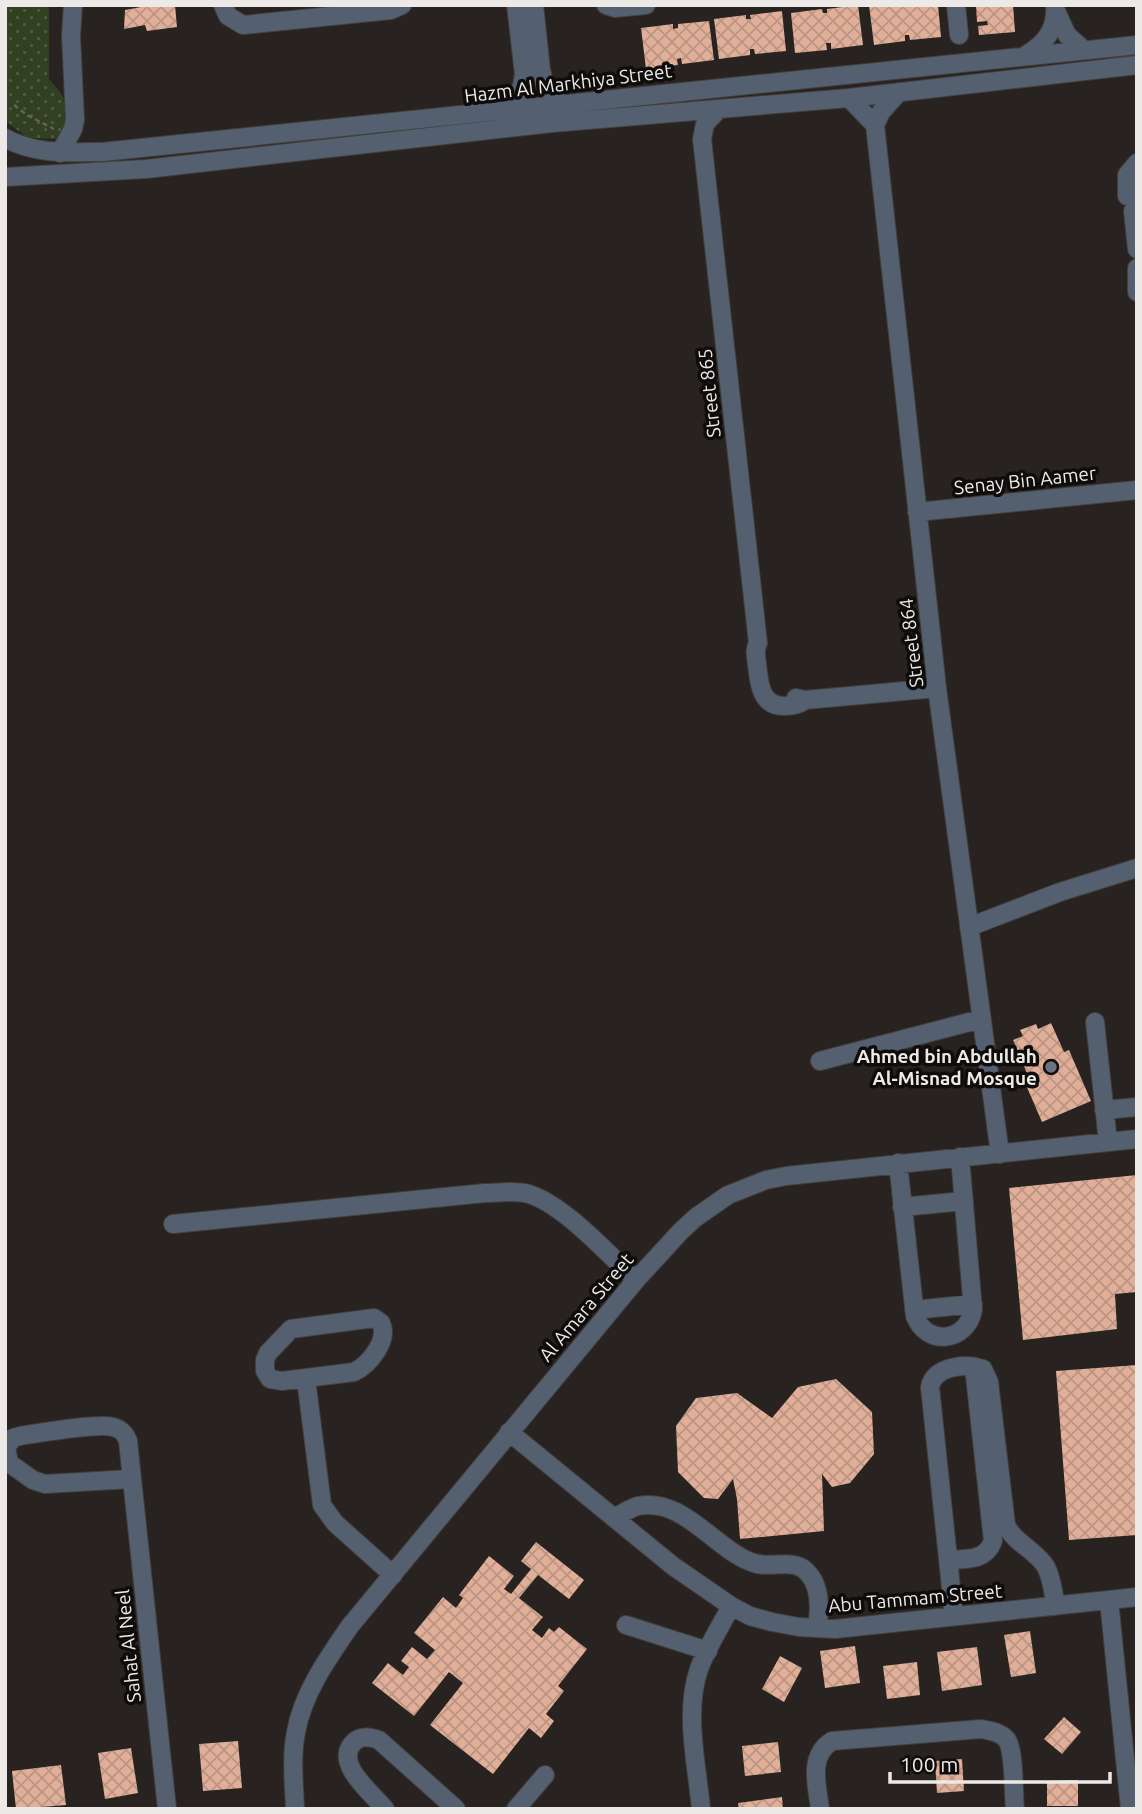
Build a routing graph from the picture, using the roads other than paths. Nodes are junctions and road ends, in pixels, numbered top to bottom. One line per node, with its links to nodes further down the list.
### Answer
1 (72, 5): 24 (street)
2 (402, 5): 8 (street)
3 (516, 5): 19 (street)
4 (534, 5): 17 (street)
5 (606, 5): 6 (street)
6 (646, 5)
7 (956, 5): 10 (street)
8 (224, 6)
9 (1056, 8): 12 (street); 13 (street)
10 (959, 35)
11 (1137, 45): 12 (street, Hazm Al Markhiya Street)
12 (1084, 50): 13 (street, Hazm Al Markhiya Street)
13 (1026, 55): 17 (street, Hazm Al Markhiya Street)
14 (1137, 65): 15 (street, Hazm Al Markhiya Street)
15 (899, 92): 16 (street, Hazm Al Markhiya Street); 21 (street)
16 (849, 98): 18 (street, Hazm Al Markhiya Street); 21 (street)
17 (561, 105): 19 (street, Hazm Al Markhiya Street)
18 (718, 110): 20 (street, Hazm Al Markhiya Street); 23 (street)
19 (510, 111): 24 (street, Hazm Al Markhiya Street)
20 (676, 113): 23 (street); 26 (street, Hazm Al Markhiya Street)
21 (874, 125): 33 (street, Street 864)
22 (5, 138): 24 (street, Hazm Al Markhiya Street)
23 (702, 139): 34 (street, Street 865)
24 (60, 153)
25 (1137, 163): 28 (street)
26 (5, 177)
27 (1137, 183): 28 (street)
28 (1133, 211): 29 (street)
29 (1137, 250)
30 (1137, 268): 31 (street)
31 (1137, 292)
32 (1137, 490): 33 (street, Senay Bin Aamer)
33 (917, 512): 34 (street, Street 864)
34 (937, 688): 36 (street, Street 864)
35 (1137, 867): 36 (street)
36 (969, 927): 37 (street, Street 864)
37 (981, 1019): 39 (street); 44 (street, Street 864)
38 (1095, 1022): 41 (street)
39 (820, 1061)
40 (1137, 1107): 41 (street)
41 (1104, 1110): 43 (street)
42 (1137, 1139): 43 (street, Al Amara Street)
43 (1108, 1142): 44 (street, Al Amara Street)
44 (1000, 1154): 45 (street, Al Amara Street)
45 (960, 1157): 46 (street, Al Amara Street); 47 (street)
46 (898, 1163): 48 (street); 50 (street, Al Amara Street)
47 (964, 1201): 48 (street); 51 (street)
48 (902, 1207): 52 (street)
49 (173, 1224): 50 (street)
50 (636, 1280): 54 (street, Al Amara Street)
51 (973, 1304): 52 (street); 52 (street)
52 (914, 1310)
53 (306, 1379): 53 (street); 59 (street)
54 (509, 1432): 56 (street, Abu Tammam Street); 59 (street, Al Amara Street)
55 (131, 1479): 55 (street, Sahat Al Neel); 70 (street, Sahat Al Neel)
56 (614, 1518): 62 (street, Abu Tammam Street); 66 (street)
57 (1001, 1534): 58 (street); 58 (street); 63 (street)
58 (948, 1560): 64 (street)
59 (393, 1574): 71 (street, Al Amara Street)
60 (1137, 1597): 61 (street, Abu Tammam Street)
61 (1109, 1600): 63 (street, Abu Tammam Street); 68 (street)
62 (731, 1606): 66 (street, Abu Tammam Street); 67 (street)
63 (1056, 1606): 64 (street, Abu Tammam Street)
64 (954, 1616): 66 (street, Abu Tammam Street)
65 (626, 1625): 67 (street)
66 (817, 1628)
67 (708, 1651): 75 (street)
68 (1128, 1707): 78 (street)
69 (545, 1775): 74 (street)
70 (167, 1809)
71 (295, 1809)
72 (385, 1809): 73 (street)
73 (456, 1809)
74 (516, 1809)
75 (701, 1809)
76 (820, 1809): 77 (street)
77 (1015, 1809)
78 (1130, 1809)

